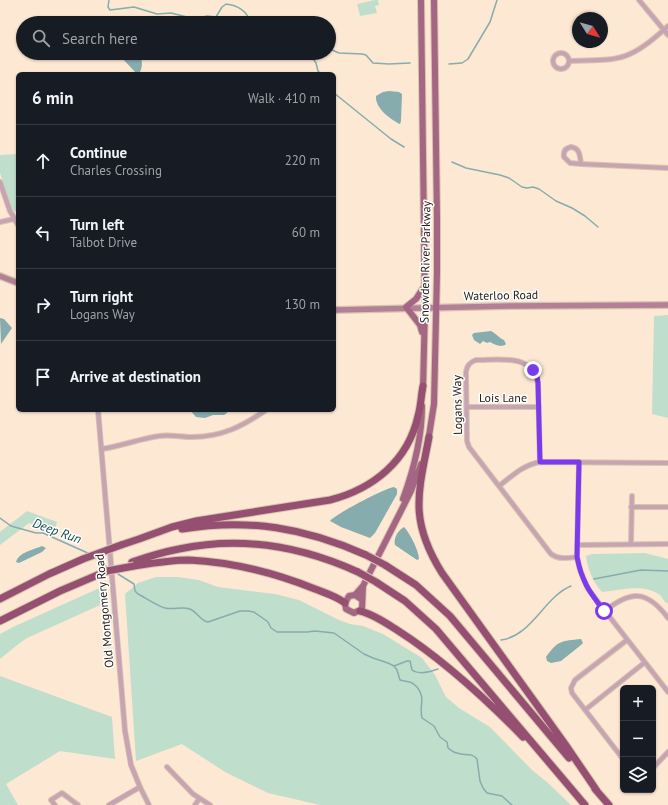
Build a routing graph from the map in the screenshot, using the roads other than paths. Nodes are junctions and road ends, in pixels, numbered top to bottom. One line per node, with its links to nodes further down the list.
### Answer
1 (421, 0): 16 (main road, Snowden River Parkway)
2 (434, 0): 20 (main road, Snowden River Parkway)
3 (639, 0): 5 (street)
4 (668, 26): 5 (street)
5 (664, 30): 6 (street); 7 (street)
6 (668, 35)
7 (569, 61): 7 (street)
8 (581, 164): 8 (street); 9 (street)
9 (668, 168)
10 (0, 182): 11 (street)
11 (14, 219): 12 (street); 13 (street)
12 (0, 222)
13 (16, 222)
14 (0, 276): 15 (main road)
15 (16, 282)
16 (425, 286): 18 (main road); 19 (main road, Snowden River Parkway)
17 (668, 305): 20 (main road, Waterloo Road)
18 (406, 307): 19 (main road, Waterloo Road); 21 (main road, Waterloo Road); 22 (main road)
19 (425, 308): 20 (main road, Waterloo Road); 22 (main road, Snowden River Parkway)
20 (436, 308): 28 (main road, Snowden River Parkway)
21 (336, 310)
22 (424, 338): 23 (main road, Snowden River Parkway)
23 (423, 386): 37 (main road, Snowden River Parkway); 38 (highway)
24 (467, 407): 25 (street, Lois Lane); 25 (street, Logans Way); 33 (street, Logans Way)
25 (539, 407): 30 (street, Logans Way)
26 (98, 412): 29 (street, Old Montgomery Road)
27 (263, 412): 29 (street)
28 (430, 437): 37 (main road, Snowden River Parkway); 63 (highway)
29 (102, 449): 62 (street, Old Montgomery Road)
30 (540, 462): 31 (street); 33 (street)
31 (579, 462): 32 (street); 41 (street)
32 (668, 463)
33 (499, 486): 42 (street, Logans Way)
34 (632, 496): 36 (street)
35 (668, 507): 36 (street)
36 (631, 508): 39 (street)
37 (397, 517): 44 (main road, Snowden River Parkway)
38 (139, 539): 46 (highway, bridge); 63 (highway, bridge)
39 (631, 544): 40 (street); 41 (street)
40 (668, 544)
41 (577, 545): 42 (street)
42 (577, 557): 50 (street)
43 (133, 564): 48 (highway); 52 (highway, bridge); 61 (highway, bridge)
44 (363, 586): 45 (main road, Snowden River Parkway); 47 (main road, Snowden River Parkway)
45 (355, 595): 47 (main road); 48 (main road, Snowden River Parkway)
46 (0, 599)
47 (361, 599): 49 (main road, Snowden River Parkway)
48 (345, 603): 49 (main road)
49 (360, 611): 61 (highway)
50 (604, 611): 51 (street); 53 (street)
51 (668, 618)
52 (0, 621)
53 (627, 640): 54 (street); 56 (street)
54 (644, 663): 55 (street); 56 (street)
55 (668, 690)
56 (585, 710): 58 (street)
57 (668, 752): 59 (street)
58 (621, 757)
59 (656, 765)
60 (167, 766): 64 (street)
61 (565, 782): 71 (highway)
62 (140, 787): 67 (street); 68 (street, Old Montgomery Road)
63 (597, 791): 72 (highway)
64 (199, 799): 69 (street); 70 (street)
65 (55, 805): 66 (street)
66 (78, 805)
67 (109, 805)
68 (149, 805)
69 (195, 805)
70 (210, 805)
71 (585, 805)
72 (609, 805)

